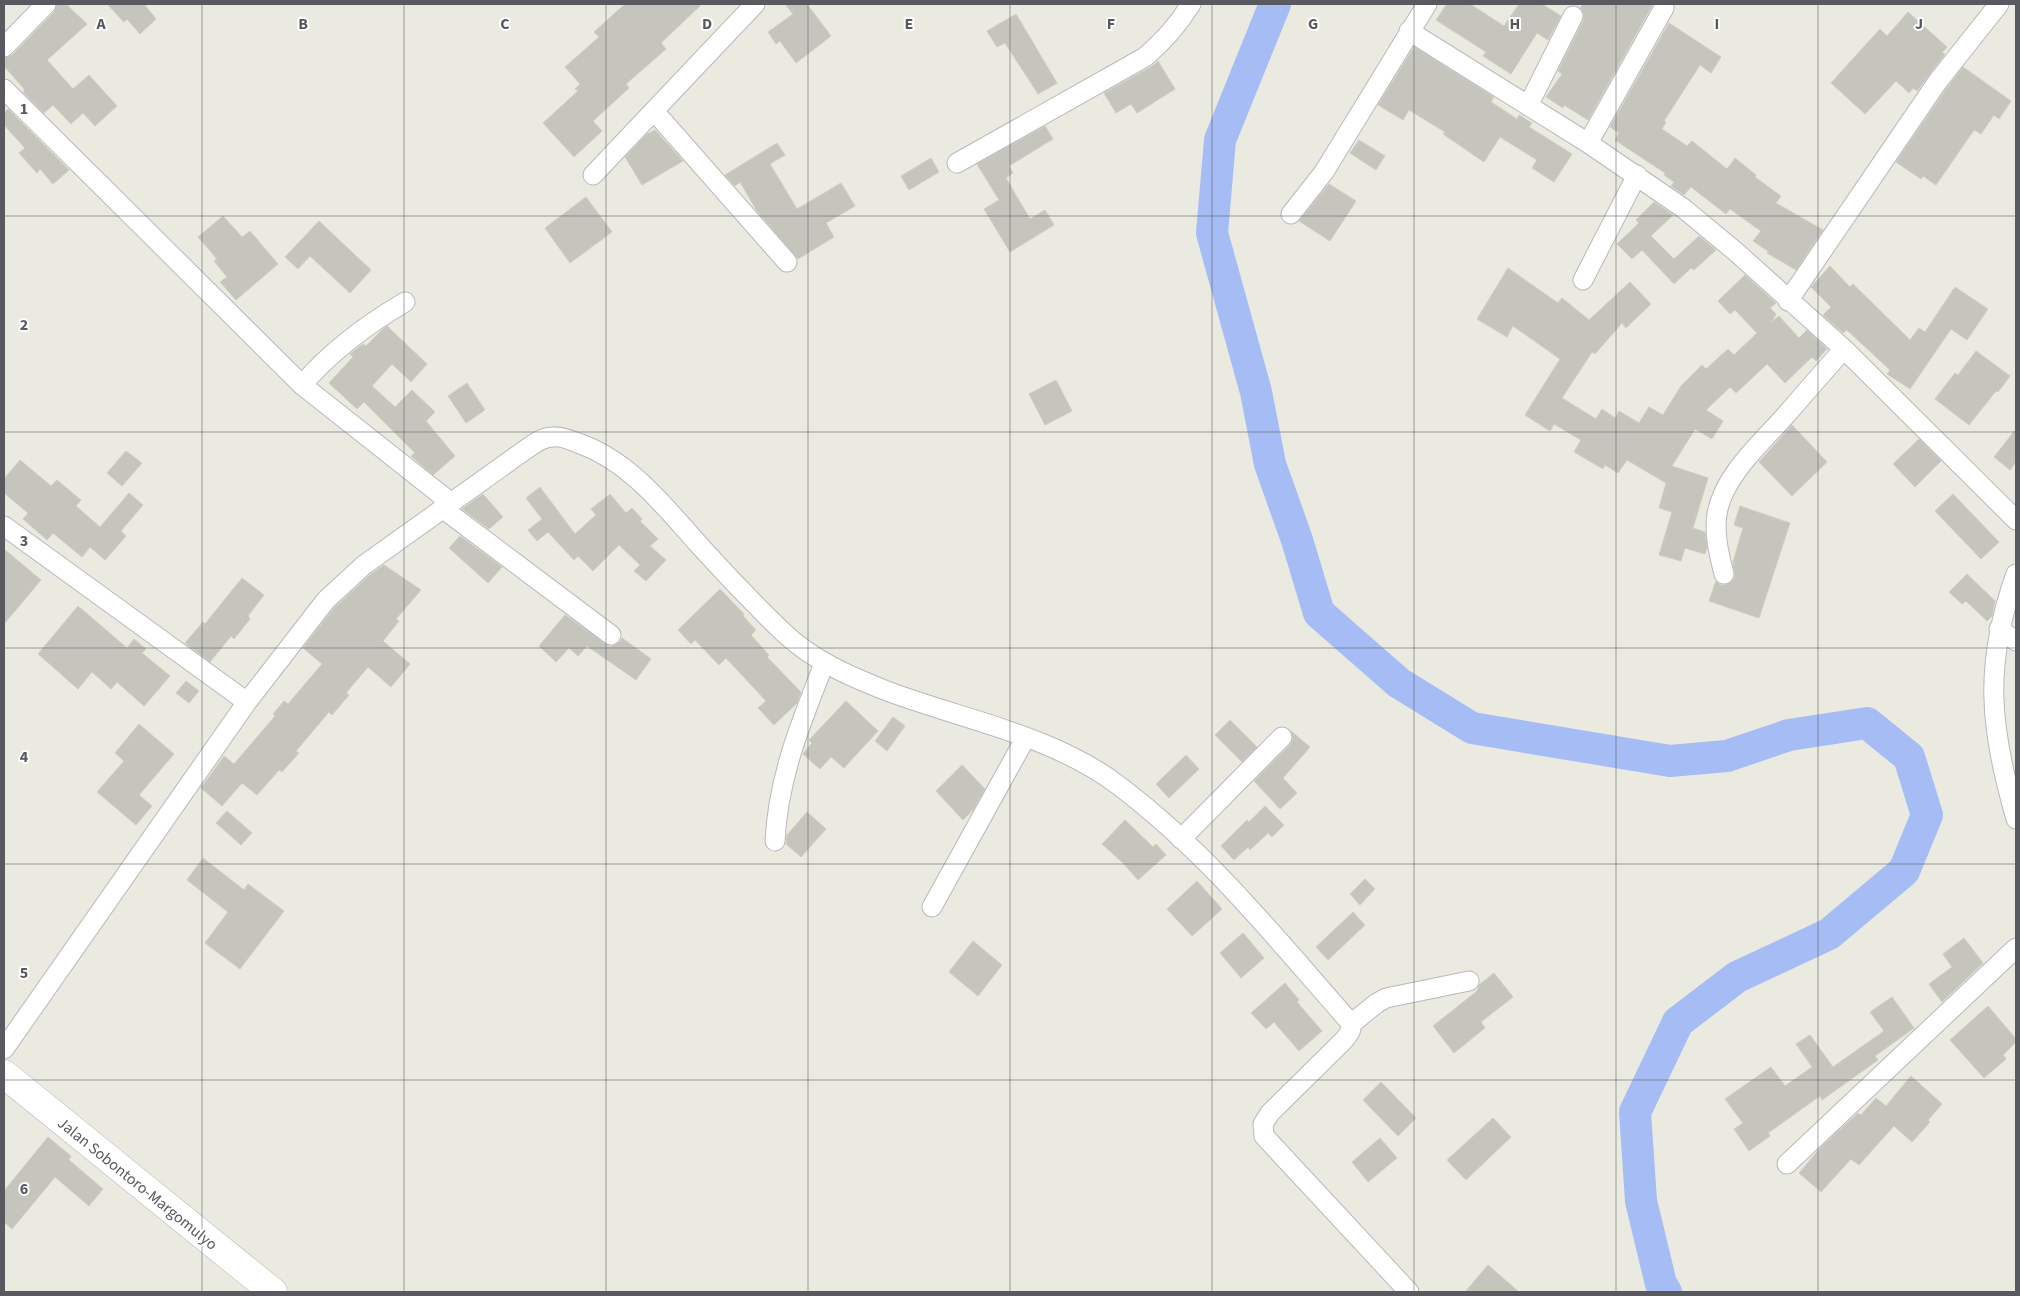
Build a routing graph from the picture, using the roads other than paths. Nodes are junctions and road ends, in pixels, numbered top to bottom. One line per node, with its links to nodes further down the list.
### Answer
1 (46, 4): 9 (street)
2 (756, 4): 12 (street)
3 (1191, 4): 14 (street)
4 (1427, 4): 8 (street)
5 (2000, 4): 20 (street)
6 (1664, 8): 13 (street)
7 (1573, 16): 11 (street)
8 (1409, 31): 11 (street); 17 (street)
9 (4, 47)
10 (4, 89): 23 (street)
11 (1528, 106): 13 (street)
12 (654, 111): 15 (street); 18 (street)
13 (1588, 143): 16 (street)
14 (958, 163)
15 (592, 174)
16 (1637, 175): 19 (street); 20 (street)
17 (1291, 214)
18 (787, 262)
19 (1583, 280)
20 (1788, 301): 22 (street)
21 (405, 302): 23 (street)
22 (1844, 349): 25 (street); 27 (street)
23 (302, 385): 24 (street)
24 (446, 505): 30 (street); 32 (street); 33 (street)
25 (2016, 520)
26 (4, 526): 33 (street)
27 (1724, 574)
28 (2016, 574): 29 (street)
29 (1999, 629): 31 (street); 36 (street)
30 (611, 635)
31 (2016, 641)
32 (824, 664): 34 (street); 38 (street)
33 (248, 702): 43 (street)
34 (1026, 737): 37 (street); 39 (street)
35 (1282, 737): 37 (street)
36 (2016, 819)
37 (1182, 838): 42 (street)
38 (775, 841)
39 (932, 907)
40 (2016, 948): 45 (street)
41 (1469, 981): 42 (street)
42 (1351, 1024): 47 (street)
43 (4, 1049)
44 (4, 1074): 46 (street, Jalan Sobontoro-Margomulyo)
45 (1787, 1164)
46 (273, 1292)
47 (1409, 1292)

